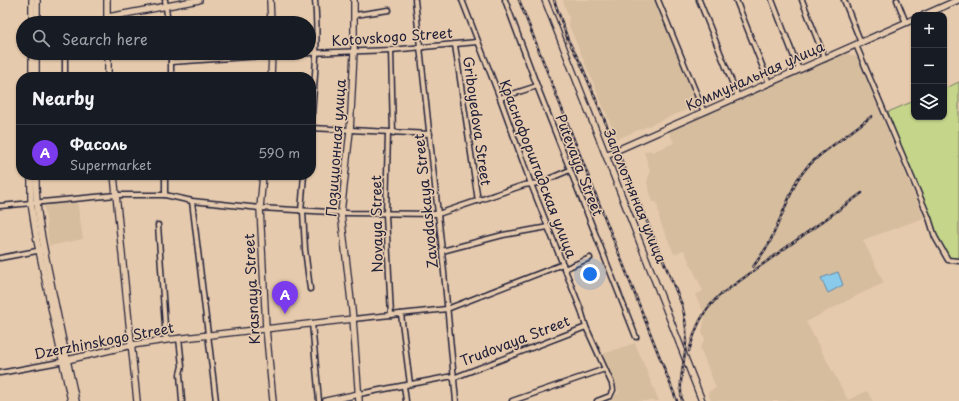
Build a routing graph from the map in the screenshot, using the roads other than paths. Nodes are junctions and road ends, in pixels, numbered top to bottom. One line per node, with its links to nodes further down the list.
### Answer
1 (32, 0): 24 (street)
2 (37, 0): 25 (street)
3 (107, 0): 26 (street)
4 (199, 0): 20 (street)
5 (270, 0): 29 (street)
6 (315, 0): 38 (street)
7 (354, 0): 23 (street, Позиционная улица)
8 (415, 0): 35 (street, Zavodaskaya Street)
9 (462, 0): 32 (street, Краснофорштадская улица)
10 (505, 0): 57 (street, Putevaya Street)
11 (545, 0): 65 (street, Заполотняная улица)
12 (658, 0): 60 (street)
13 (699, 0): 58 (street)
14 (736, 0): 56 (street)
15 (772, 0): 48 (street)
16 (802, 0): 39 (street)
17 (844, 0): 33 (street)
18 (897, 0): 31 (street)
19 (954, 1): 22 (street)
20 (166, 3): 27 (street); 28 (street)
21 (389, 10): 23 (street)
22 (930, 12)
23 (355, 15): 37 (street, Позиционная улица)
24 (32, 16)
25 (36, 16)
26 (108, 16)
27 (122, 16)
28 (167, 16)
29 (271, 16)
30 (911, 20): 31 (street, Коммунальная улица)
31 (906, 23): 33 (street, Коммунальная улица)
32 (477, 42): 34 (street, Kotovskogo Street); 59 (street, Краснофорштадская улица)
33 (858, 44): 39 (street, Коммунальная улица); 91 (street)
34 (456, 45): 35 (street, Kotovskogo Street); 77 (street, Griboyedova Street)
35 (420, 47): 36 (street, Kotovskogo Street); 64 (street, Zavodaskaya Street)
36 (391, 50): 37 (street, Kotovskogo Street); 63 (street, Novaya Street)
37 (354, 52): 38 (street, Kotovskogo Street); 62 (street, Позиционная улица)
38 (316, 53)
39 (825, 59): 48 (street, Коммунальная улица)
40 (32, 60): 49 (street)
41 (36, 60): 50 (street)
42 (65, 60): 51 (street)
43 (108, 60): 52 (street)
44 (196, 60): 47 (street, Kotovskogo Street)
45 (272, 60): 54 (street)
46 (316, 60): 55 (street)
47 (171, 62): 53 (street)
48 (799, 70): 56 (street, Коммунальная улица)
49 (32, 72)
50 (36, 72)
51 (65, 72)
52 (108, 72)
53 (171, 72)
54 (271, 72)
55 (315, 72)
56 (769, 83): 58 (street, Коммунальная улица)
57 (537, 86): 59 (street); 66 (street, Putevaya Street)
58 (738, 97): 60 (street, Коммунальная улица)
59 (500, 98): 73 (street, Краснофорштадская улица)
60 (704, 112): 65 (street, Коммунальная улица)
61 (316, 128): 62 (street)
62 (350, 131): 63 (street); 82 (street, Позиционная улица)
63 (391, 133): 64 (street); 84 (street, Novaya Street)
64 (430, 134): 83 (street, Zavodaskaya Street)
65 (606, 155): 126 (street, Заполотняная улица)
66 (570, 170): 73 (street); 102 (street, Putevaya Street)
67 (32, 180): 78 (street)
68 (36, 180): 78 (street)
69 (114, 180): 74 (street)
70 (165, 180): 75 (street)
71 (263, 180): 80 (street, Krasnaya Street)
72 (304, 180): 81 (street)
73 (531, 184): 77 (street); 86 (street, Краснофорштадская улица)
74 (116, 195): 75 (street); 78 (street); 105 (street)
75 (165, 195): 76 (street)
76 (192, 201): 80 (street); 101 (street)
77 (478, 201): 83 (street)
78 (34, 203): 79 (street); 87 (street)
79 (0, 206)
80 (260, 208): 81 (street); 100 (street, Krasnaya Street)
81 (302, 211): 82 (street); 93 (street)
82 (341, 213): 84 (street); 97 (street, Позиционная улица)
83 (438, 214): 84 (street); 88 (street, Zavodaskaya Street)
84 (386, 215): 96 (street, Novaya Street)
85 (158, 225): 104 (street)
86 (548, 227): 88 (street); 92 (street, Краснофорштадская улица)
87 (42, 250): 89 (street); 106 (street)
88 (442, 250): 94 (street, Zavodaskaya Street)
89 (0, 258)
90 (590, 258): 92 (street, Dzerzhinskogo Street)
91 (959, 261)
92 (564, 266): 94 (street, Dzerzhinskogo Street); 99 (street, Краснофорштадская улица)
93 (310, 289)
94 (448, 309): 95 (street, Dzerzhinskogo Street); 109 (street, Zavodaskaya Street)
95 (401, 314): 96 (street, Dzerzhinskogo Street); 110 (street)
96 (390, 315): 97 (street, Dzerzhinskogo Street)
97 (353, 319): 98 (street, Dzerzhinskogo Street); 112 (street, Позиционная улица)
98 (312, 323): 100 (street, Dzerzhinskogo Street); 119 (street)
99 (586, 327): 107 (street, Краснофорштадская улица); 109 (street, Trudovaya Street)
100 (266, 328): 101 (street, Dzerzhinskogo Street); 118 (street, Krasnaya Street)
101 (208, 336): 103 (street, Dzerzhinskogo Street); 117 (street)
102 (636, 337)
103 (179, 338): 104 (street, Dzerzhinskogo Street); 116 (street)
104 (166, 340): 105 (street, Dzerzhinskogo Street)
105 (132, 345): 106 (street, Dzerzhinskogo Street); 115 (street)
106 (64, 361): 108 (street, Dzerzhinskogo Street); 113 (street); 114 (street)
107 (605, 369): 124 (street); 125 (street, Краснофорштадская улица)
108 (0, 373)
109 (453, 377): 110 (street, Trudovaya Street); 123 (street, Zavodaskaya Street)
110 (410, 384): 111 (street, Trudovaya Street)
111 (404, 386): 112 (street, Trudovaya Street); 122 (street)
112 (359, 394): 120 (street, Trudovaya Street); 121 (street, Позиционная улица)
113 (71, 401)
114 (76, 401)
115 (137, 401)
116 (182, 401)
117 (216, 401)
118 (273, 401)
119 (319, 401)
120 (326, 401)
121 (359, 401)
122 (406, 401)
123 (456, 401)
124 (512, 401)
125 (597, 401)
126 (702, 401)

